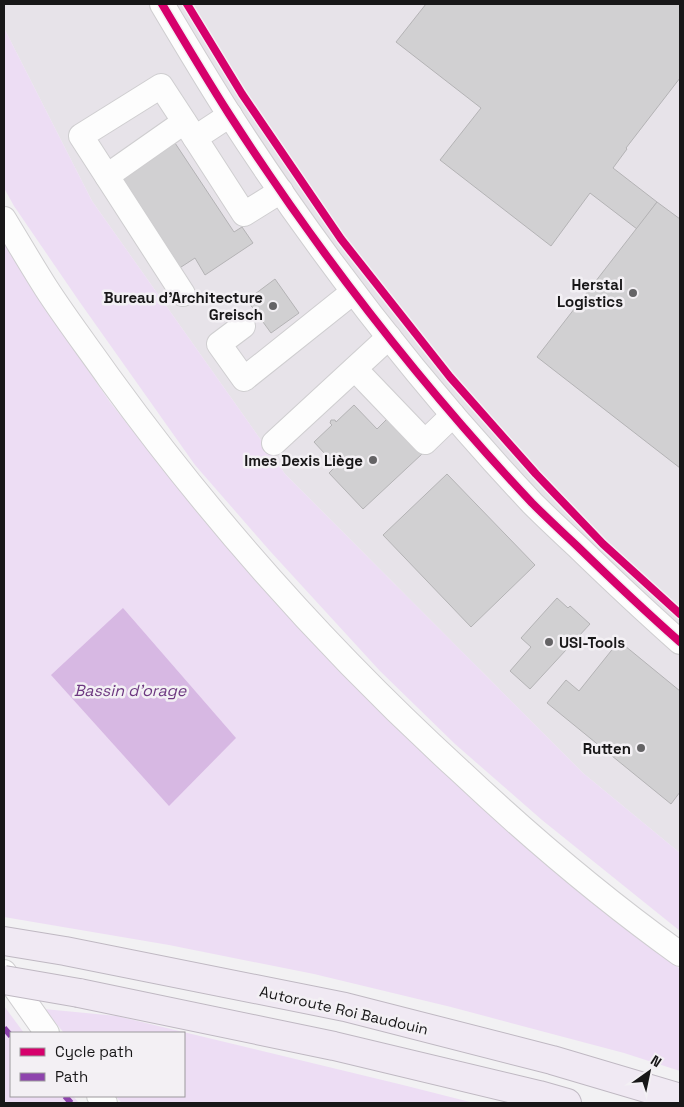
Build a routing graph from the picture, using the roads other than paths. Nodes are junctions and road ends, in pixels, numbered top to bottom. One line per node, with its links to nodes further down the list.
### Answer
1 (162, 4): 2 (street)
2 (230, 115): 3 (street); 5 (street)
3 (190, 130): 4 (street); 4 (street); 5 (street)
4 (107, 176): 8 (street)
5 (280, 191): 7 (street)
6 (4, 219): 16 (street)
7 (354, 292): 9 (street); 10 (street)
8 (183, 294)
9 (243, 326)
10 (389, 338): 11 (street); 12 (street)
11 (355, 369): 12 (street); 13 (street)
12 (453, 415): 14 (street)
13 (274, 443)
14 (680, 642)
15 (4, 941): 20 (highway, Autoroute Roi Baudouin)
16 (680, 954)
17 (4, 972): 19 (street)
18 (4, 980): 21 (highway, bridge)
19 (46, 1032)
20 (680, 1098)
21 (567, 1103)

